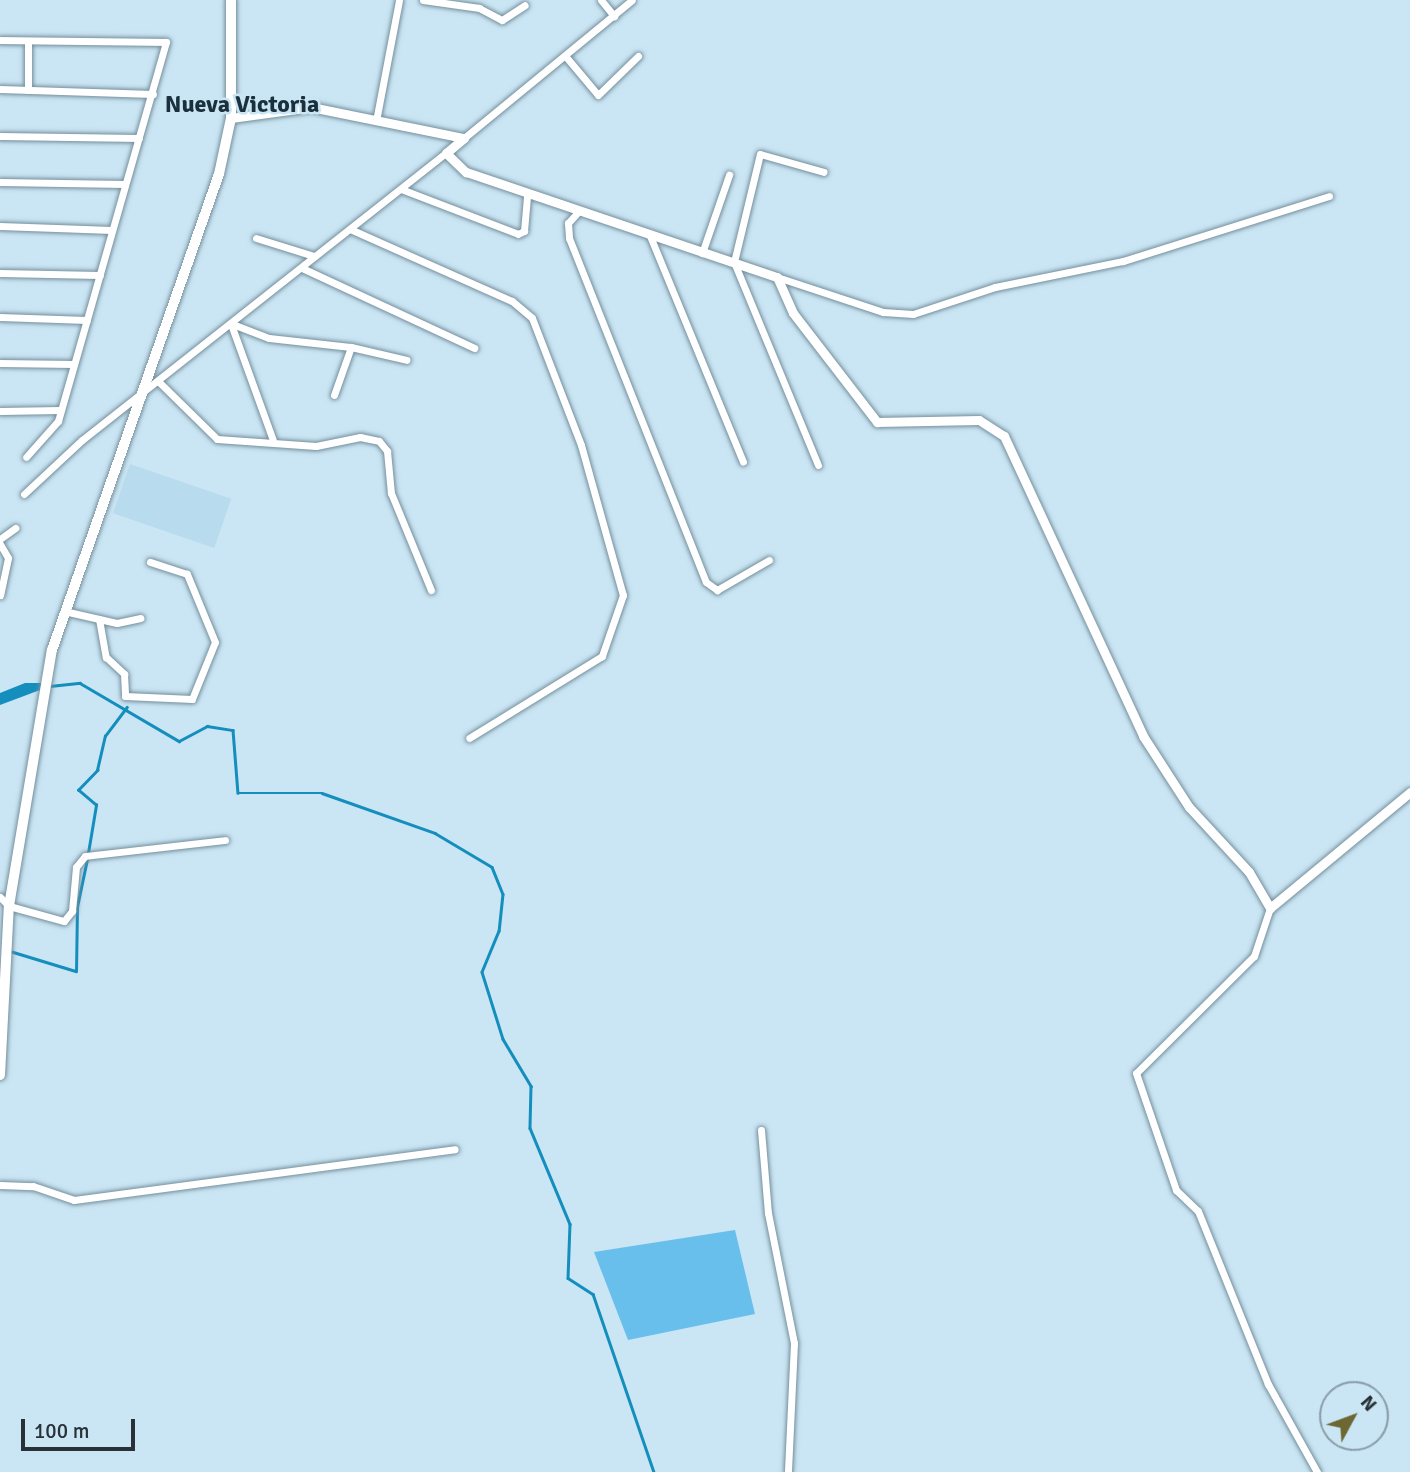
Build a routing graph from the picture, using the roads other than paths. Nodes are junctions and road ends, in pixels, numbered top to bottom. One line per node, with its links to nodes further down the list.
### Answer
1 (231, 0): 15 (main road)
2 (399, 0): 16 (street)
3 (423, 0): 6 (street)
4 (601, 0): 7 (street)
5 (632, 0): 7 (street)
6 (525, 5)
7 (614, 16): 11 (street)
8 (0, 40): 9 (street)
9 (28, 41): 13 (street); 14 (street)
10 (638, 56): 11 (street)
11 (567, 58): 19 (street)
12 (0, 89): 13 (street)
13 (28, 90): 14 (street)
14 (153, 93): 18 (street)
15 (232, 118): 16 (street); 50 (main road)
16 (376, 121): 19 (street)
17 (0, 136): 18 (street)
18 (139, 138): 24 (street)
19 (464, 138): 20 (street)
20 (446, 153): 25 (street); 26 (street)
21 (824, 172): 36 (street)
22 (729, 175): 34 (street)
23 (0, 182): 24 (street)
24 (125, 184): 31 (street)
25 (401, 189): 26 (street); 30 (street)
26 (527, 193): 28 (street)
27 (1329, 197): 40 (street)
28 (578, 212): 32 (street); 61 (street)
29 (0, 226): 31 (street)
30 (350, 229): 35 (street); 68 (street)
31 (112, 230): 39 (street)
32 (650, 236): 34 (street); 56 (street)
33 (256, 239): 35 (street)
34 (702, 253): 36 (street)
35 (314, 256): 37 (street)
36 (734, 262): 40 (street); 57 (street)
37 (302, 268): 43 (street); 45 (street)
38 (0, 273): 39 (street)
39 (100, 275): 42 (street)
40 (777, 277): 73 (street)
41 (0, 317): 42 (street)
42 (87, 320): 48 (street)
43 (233, 326): 44 (street); 49 (street); 54 (street)
44 (351, 347): 46 (street); 51 (street)
45 (474, 348)
46 (407, 360)
47 (0, 363): 48 (street)
48 (74, 364): 52 (street)
49 (159, 382): 50 (street); 54 (street)
50 (142, 395): 58 (street); 65 (main road)
51 (334, 395)
52 (60, 410): 53 (street); 55 (street)
53 (0, 411)
54 (273, 440): 63 (street)
55 (26, 457)
56 (743, 462)
57 (818, 465)
58 (24, 494)
59 (15, 528): 60 (street)
60 (0, 542): 64 (street)
61 (769, 560)
62 (149, 562): 67 (street)
63 (431, 590)
64 (0, 595)
65 (64, 611): 67 (street); 72 (main road)
66 (140, 618): 67 (street)
67 (99, 619)
68 (469, 738)
69 (1410, 793): 73 (street)
70 (225, 840): 72 (street)
71 (0, 897): 72 (street)
72 (9, 906): 74 (main road)
73 (1269, 908): 79 (street)
74 (0, 1075)
75 (761, 1130): 78 (street)
76 (455, 1149): 77 (street)
77 (0, 1185)
78 (788, 1472)
79 (1317, 1472)

